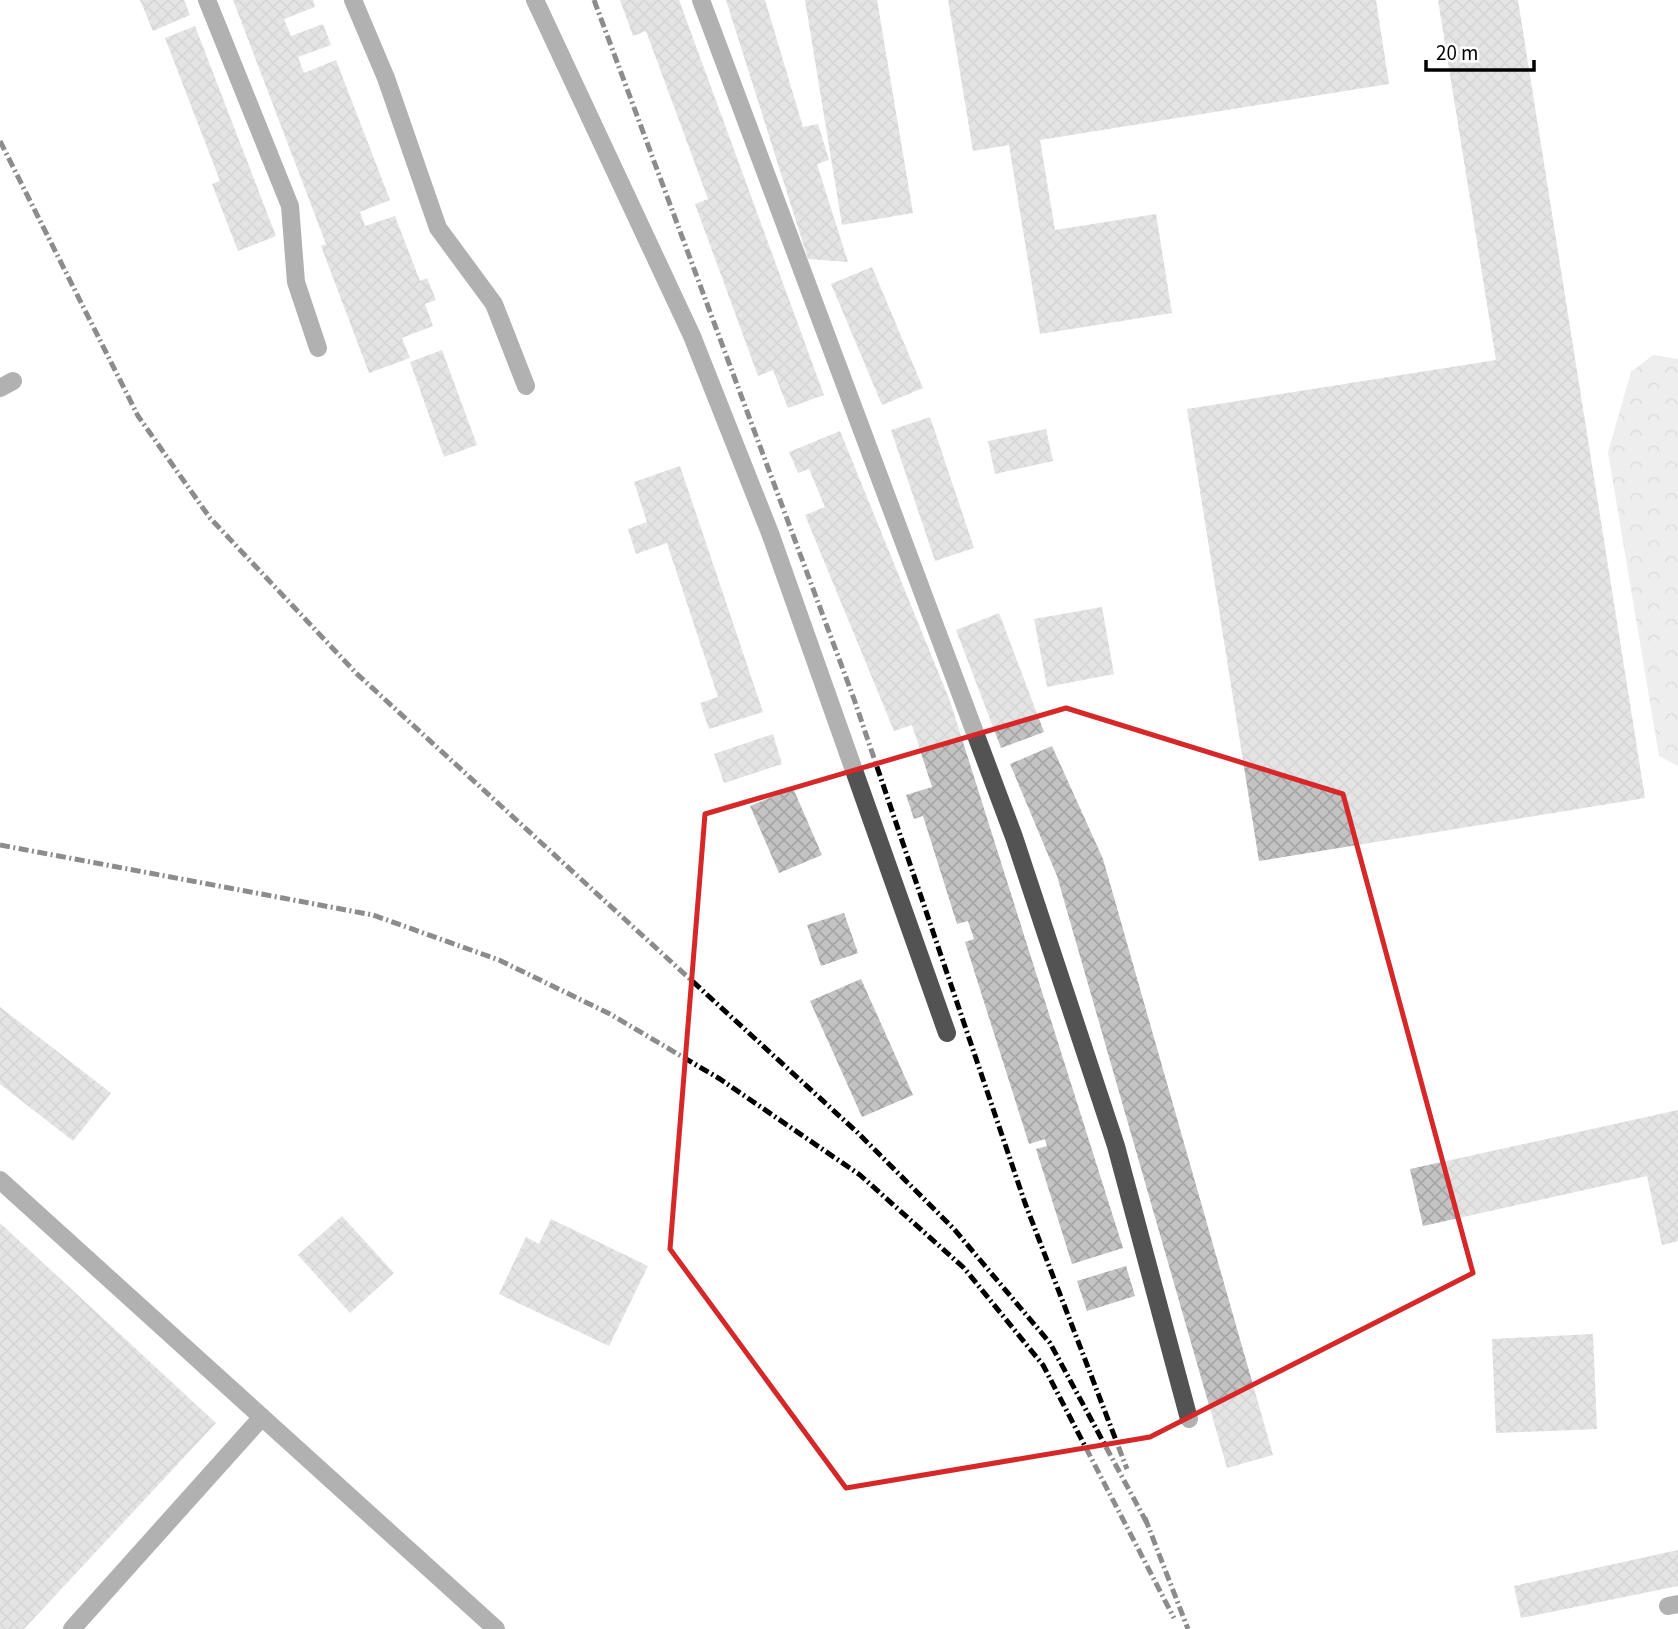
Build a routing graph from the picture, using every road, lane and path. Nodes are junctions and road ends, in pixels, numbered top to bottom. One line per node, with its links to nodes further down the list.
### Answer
1 (207, 0): 5 (lane)
2 (353, 0): 6 (lane)
3 (535, 0): 7 (lane)
4 (701, 0): 10 (lane)
5 (318, 348)
6 (526, 386)
7 (947, 1033)
8 (0, 1180): 9 (lane)
9 (262, 1417): 11 (lane); 12 (lane)
10 (1189, 1419)
11 (72, 1629)
12 (496, 1629)

